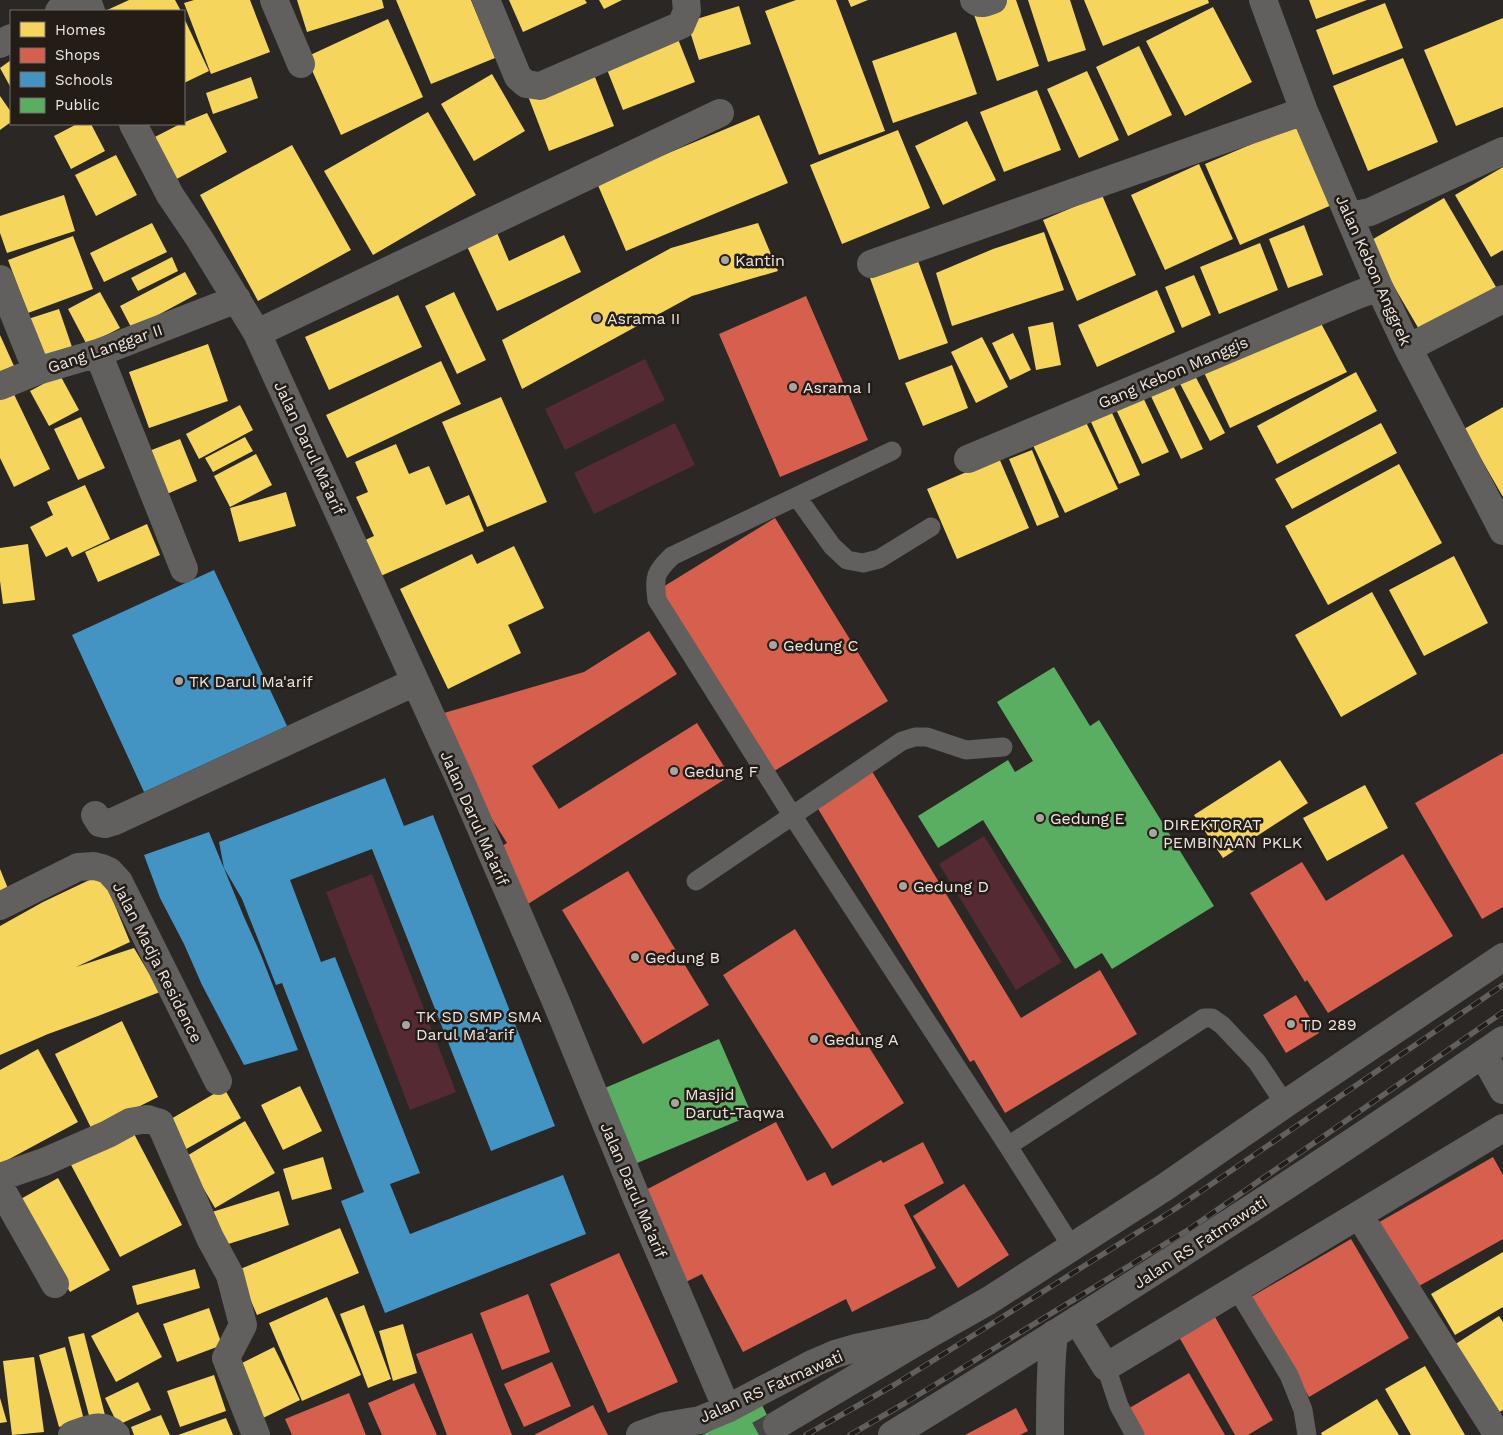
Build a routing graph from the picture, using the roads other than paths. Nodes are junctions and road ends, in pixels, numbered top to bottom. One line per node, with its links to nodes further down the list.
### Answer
1 (87, 0): 8 (street)
2 (274, 0): 9 (street)
3 (486, 0): 4 (street)
4 (686, 0)
5 (974, 0): 6 (street)
6 (993, 0)
7 (1263, 0): 10 (street, Jalan Kebon Anggrek)
8 (62, 10)
9 (301, 64)
10 (1304, 111): 14 (street, Jalan Kebon Anggrek); 15 (street)
11 (720, 113): 20 (street)
12 (134, 125): 18 (street, Jalan Darul Ma'arif)
13 (1503, 151): 14 (street)
14 (1350, 216): 17 (street, Jalan Kebon Anggrek)
15 (871, 264)
16 (0, 279): 23 (street, Gang Langgar II)
17 (1379, 287): 21 (street, Jalan Kebon Anggrek); 26 (street, Gang Kebon Manggis)
18 (237, 299): 20 (street, Jalan Darul Ma'arif); 22 (street, Gang Langgar II)
19 (1503, 299): 21 (street)
20 (257, 334): 31 (street, Jalan Darul Ma'arif)
21 (1408, 348): 29 (street, Jalan Kebon Anggrek)
22 (98, 354): 23 (street, Gang Langgar II); 30 (street)
23 (37, 371): 24 (street)
24 (0, 386)
25 (892, 451): 27 (lane)
26 (968, 459)
27 (797, 497): 28 (lane); 34 (lane)
28 (931, 526)
29 (1503, 531)
30 (184, 569)
31 (415, 682): 33 (street); 53 (street, Jalan Darul Ma'arif)
32 (1003, 747): 34 (lane)
33 (95, 815)
34 (792, 815): 35 (lane); 43 (lane)
35 (696, 880)
36 (0, 906): 39 (street, Jalan Madja Residence)
37 (1503, 957): 41 (main road, Jalan RS Fatmawati)
38 (1493, 1047): 40 (street); 50 (main road, Jalan RS Fatmawati)
39 (218, 1081)
40 (1503, 1090)
41 (1285, 1104): 43 (lane); 47 (main road, Jalan RS Fatmawati)
42 (1503, 1128): 46 (street)
43 (1008, 1146): 47 (lane)
44 (0, 1177): 57 (street)
45 (0, 1187): 48 (street)
46 (1359, 1215): 49 (street); 63 (street)
47 (1072, 1247): 51 (main road, Jalan RS Fatmawati)
48 (54, 1284)
49 (1236, 1288): 52 (street); 62 (lane)
50 (1065, 1327): 52 (street); 59 (main road, Jalan RS Fatmawati); 60 (street)
51 (933, 1332): 53 (street, Jalan RS Fatmawati); 54 (main road, Jalan RS Fatmawati)
52 (1106, 1367): 61 (lane)
53 (727, 1409): 58 (street, Jalan RS Fatmawati)
54 (777, 1426)
55 (72, 1435): 56 (street)
56 (116, 1435)
57 (256, 1435)
58 (640, 1435)
59 (892, 1435)
60 (1050, 1435)
61 (1135, 1435)
62 (1307, 1435)
63 (1498, 1435)

